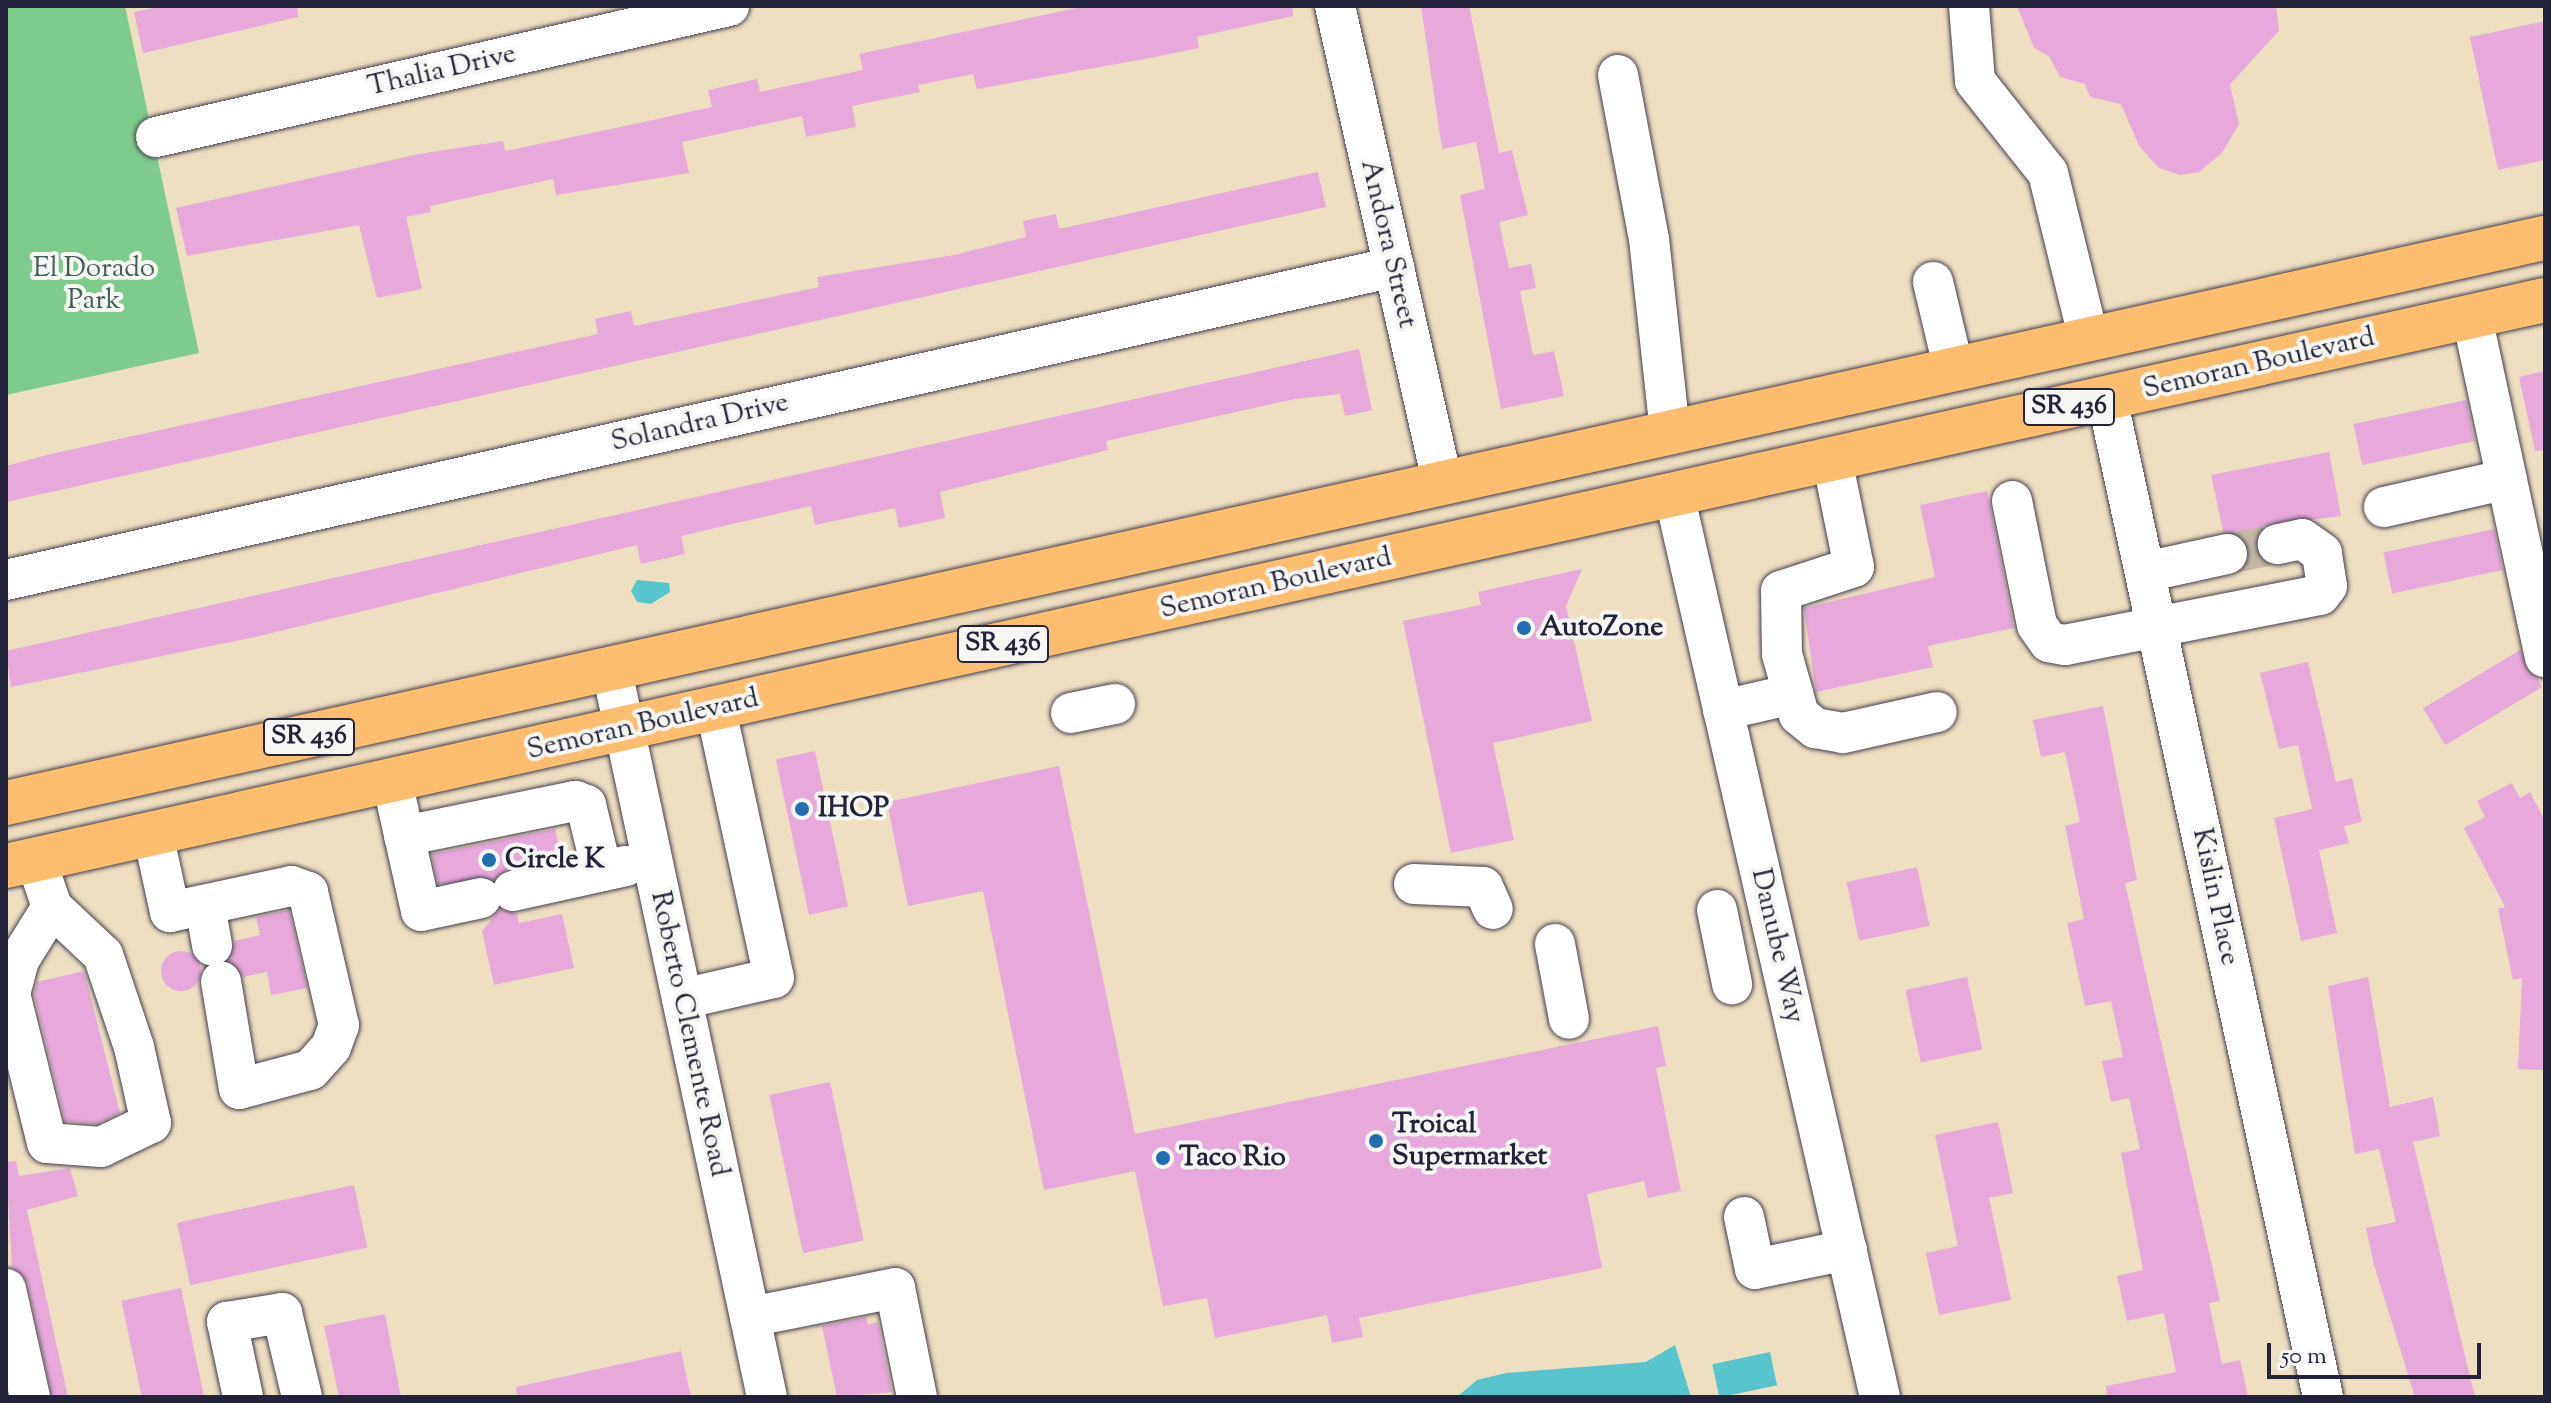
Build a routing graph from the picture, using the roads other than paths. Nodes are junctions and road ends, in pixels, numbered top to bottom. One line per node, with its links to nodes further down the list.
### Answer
1 (729, 6): 5 (street, Thalia Drive)
2 (1335, 6): 7 (street, Andora Street)
3 (1969, 6): 11 (street)
4 (1618, 75): 15 (street)
5 (156, 137)
6 (2545, 238): 11 (main road, SR 436)
7 (1394, 267): 18 (street, Andora Street); 26 (street, Solandra Drive)
8 (1933, 282): 12 (street)
9 (2545, 300): 10 (main road, Semoran Boulevard / SR 436)
10 (2472, 317): 13 (main road, Semoran Boulevard / SR 436); 17 (street)
11 (2089, 340): 12 (main road, SR 436)
12 (1954, 370): 14 (main road, SR 436)
13 (2107, 398): 16 (main road, Semoran Boulevard / SR 436); 25 (street, Kislin Place)
14 (1757, 414): 15 (main road, SR 436); 19 (main road)
15 (1670, 433): 18 (main road, SR 436); 22 (main road)
16 (1832, 459): 19 (main road, Semoran Boulevard / SR 436); 30 (street)
17 (2507, 479): 21 (street); 28 (street)
18 (1442, 482): 29 (main road, SR 436)
19 (1674, 494): 22 (main road, Semoran Boulevard / SR 436); 33 (street, Danube Way)
20 (2012, 501): 27 (street)
21 (2384, 507)
22 (1592, 513): 32 (main road, Semoran Boulevard / SR 436)
23 (2295, 543): 27 (street)
24 (2227, 554): 25 (street)
25 (2145, 572): 27 (street, Kislin Place)
26 (6, 580)
27 (2156, 625): 63 (street, Kislin Place)
28 (2545, 657)
29 (612, 671): 36 (street, Roberto Clemente Road); 38 (main road, SR 436)
30 (1793, 694): 33 (street); 34 (street)
31 (1115, 704): 35 (street)
32 (716, 709): 36 (main road, Semoran Boulevard / SR 436); 51 (street)
33 (1723, 710): 54 (street, Danube Way)
34 (1937, 712)
35 (1071, 713)
36 (624, 729): 37 (main road, Semoran Boulevard / SR 436); 41 (street, Roberto Clemente Road)
37 (392, 781): 39 (main road, Semoran Boulevard / SR 436); 40 (street)
38 (6, 803)
39 (153, 834): 42 (main road, Semoran Boulevard / SR 436); 45 (street)
40 (404, 836): 43 (street); 43 (street)
41 (652, 860): 43 (street); 51 (street, Roberto Clemente Road)
42 (21, 863): 46 (street)
43 (602, 871)
44 (1414, 884): 47 (street)
45 (205, 905): 45 (street)
46 (52, 907): 46 (street)
47 (1493, 909)
48 (1717, 910): 50 (street)
49 (1555, 944): 52 (street)
50 (1732, 984)
51 (682, 999): 56 (street, Roberto Clemente Road)
52 (1569, 1019)
53 (1744, 1217): 54 (street)
54 (1847, 1250): 62 (street, Danube Way)
55 (6, 1289): 57 (street)
56 (750, 1317): 60 (street, Roberto Clemente Road); 61 (street)
57 (30, 1397)
58 (243, 1397): 59 (street)
59 (302, 1397)
60 (767, 1397)
61 (917, 1397)
62 (1880, 1397)
63 (2323, 1397)

